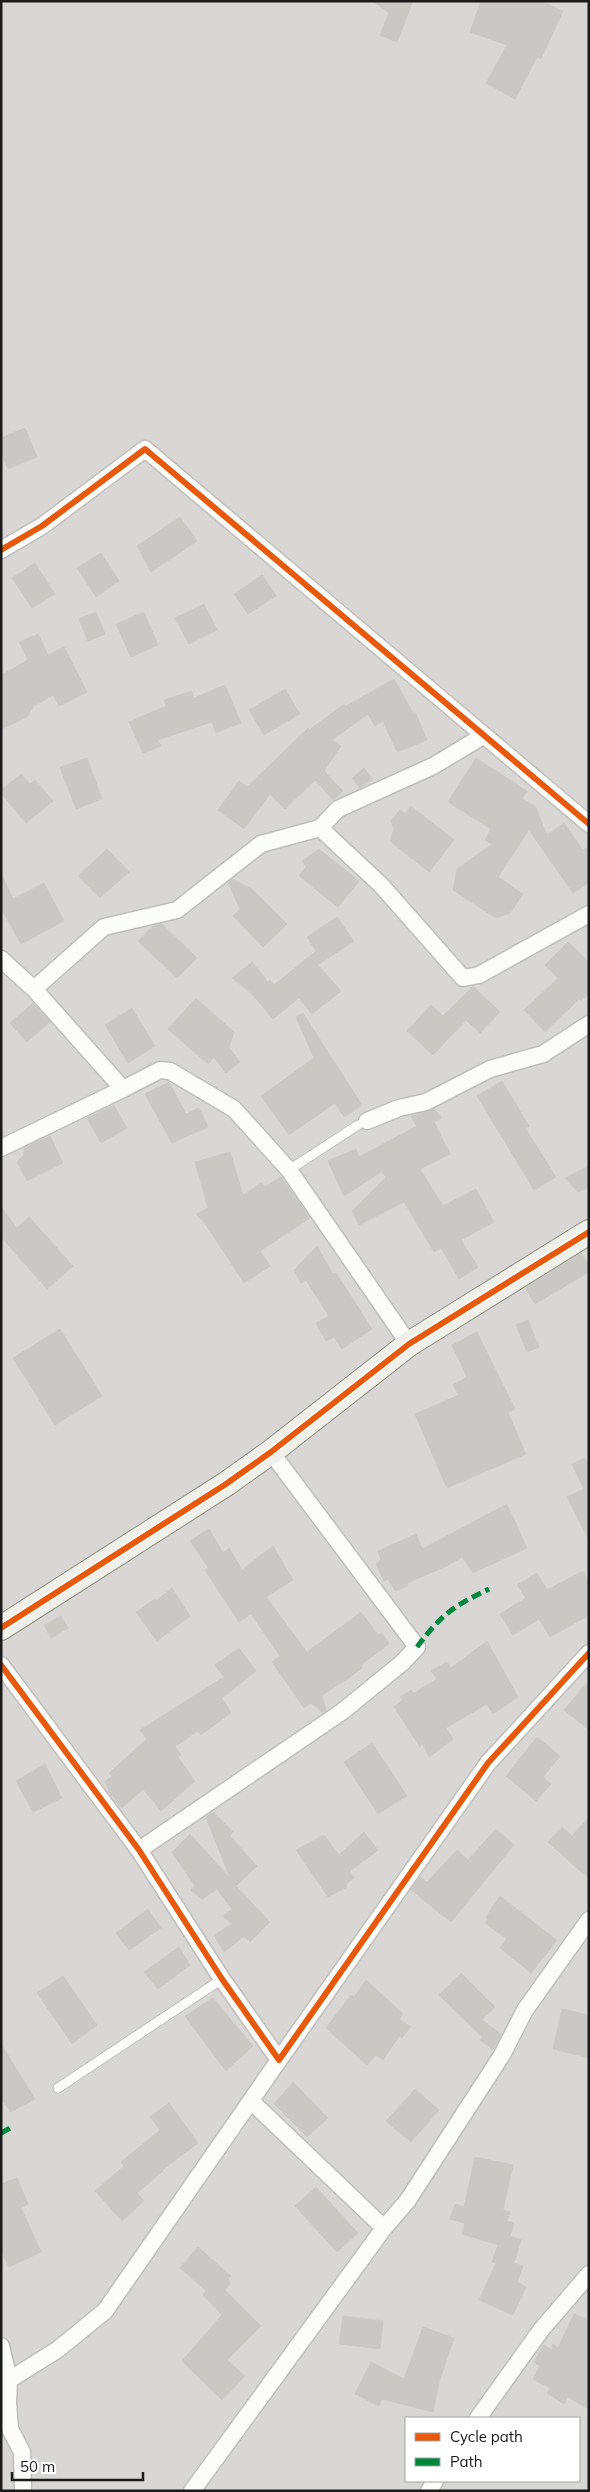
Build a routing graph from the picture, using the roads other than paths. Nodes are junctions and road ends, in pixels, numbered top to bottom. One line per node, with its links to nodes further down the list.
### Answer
1 (1, 550): 2 (street)
2 (483, 736): 3 (street); 4 (street)
3 (589, 824)
4 (320, 828): 5 (street); 7 (street)
5 (589, 914)
6 (1, 959): 7 (street)
7 (34, 989): 9 (street)
8 (589, 1024): 10 (street)
9 (123, 1089): 11 (street); 12 (street)
10 (363, 1123): 12 (lane)
11 (1, 1148)
12 (289, 1170): 14 (street)
13 (589, 1232): 14 (street)
14 (409, 1344): 15 (street)
15 (271, 1452): 16 (street); 19 (street)
16 (1, 1628)
17 (589, 1653): 22 (street)
18 (1, 1666): 19 (street)
19 (139, 1850): 21 (street)
20 (589, 1920): 25 (street)
21 (222, 1979): 22 (street); 23 (lane)
22 (279, 2060): 24 (street)
23 (58, 2088)
24 (250, 2101): 25 (street); 28 (street)
25 (384, 2228): 31 (street)
26 (589, 2274): 29 (street)
27 (1, 2346): 28 (street)
28 (9, 2380): 30 (street)
29 (479, 2417)
30 (23, 2491)
31 (192, 2491)

